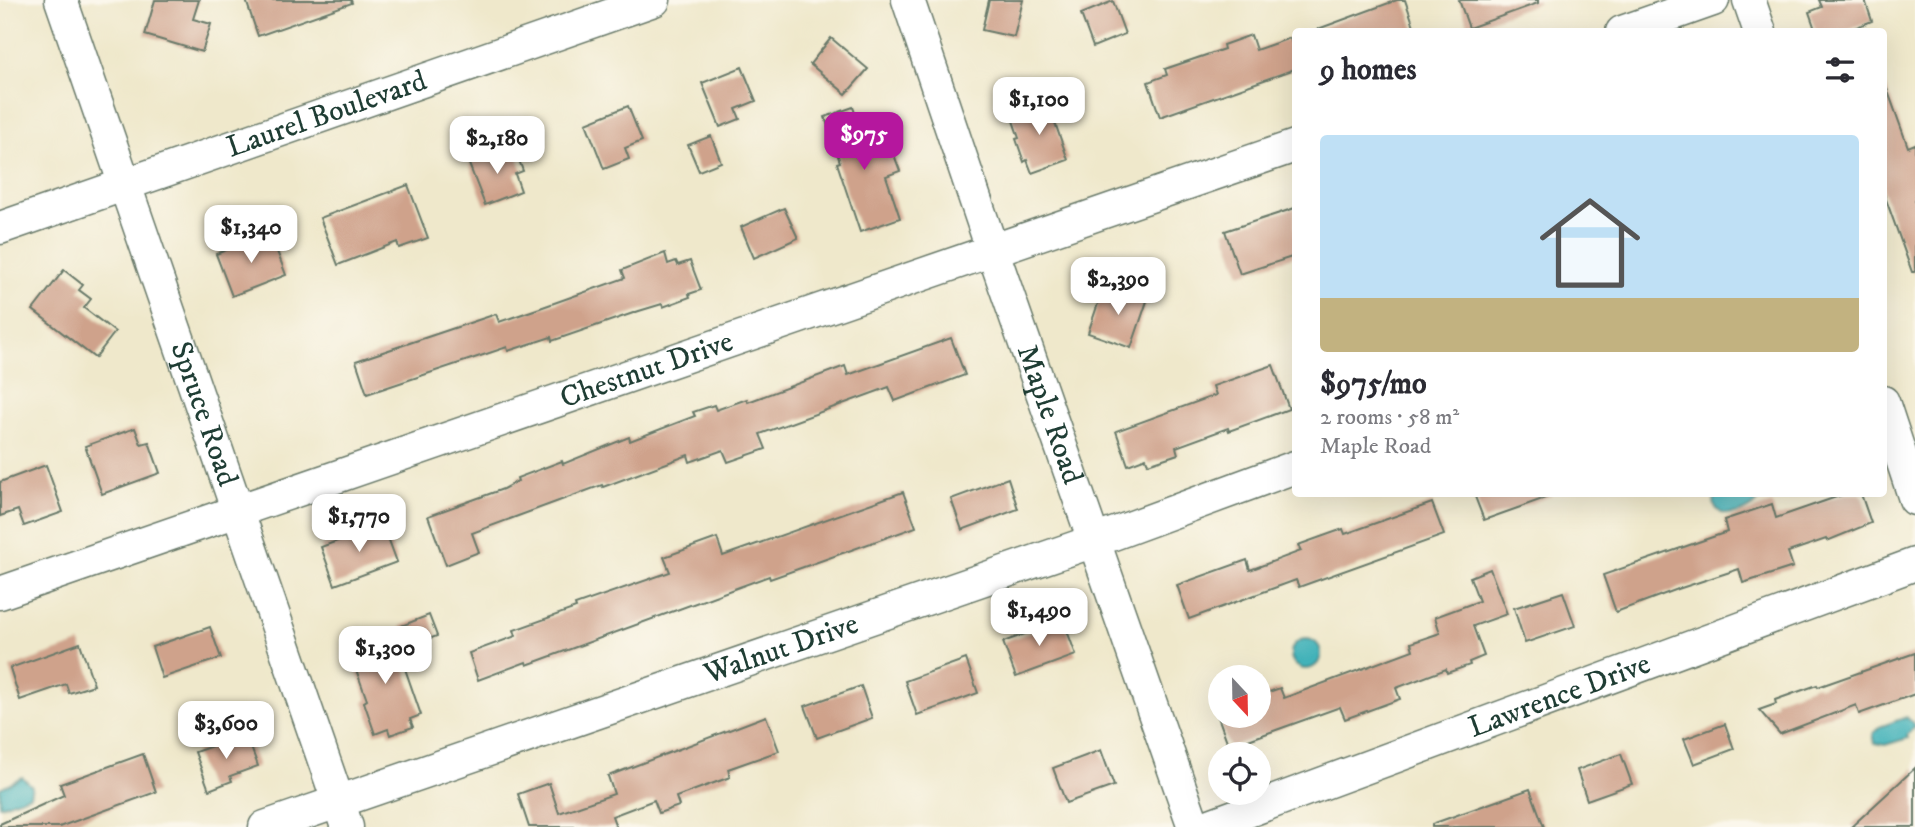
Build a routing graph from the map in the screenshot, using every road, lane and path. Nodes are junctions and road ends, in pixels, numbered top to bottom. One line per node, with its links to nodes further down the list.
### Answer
1 (61, 0): 9 (street, Spruce Road)
2 (654, 0): 9 (street, Laurel Boulevard)
3 (908, 0): 11 (street, Maple Road)
4 (1713, 0): 6 (street)
5 (1749, 0): 7 (street)
6 (1633, 28)
7 (1759, 28)
8 (1292, 147): 11 (street, Chestnut Drive)
9 (125, 184): 10 (street, Laurel Boulevard); 15 (street, Spruce Road)
10 (0, 228)
11 (993, 251): 15 (street, Chestnut Drive); 16 (street, Maple Road)
12 (1887, 414): 14 (street)
13 (1292, 468): 16 (street, Walnut Drive)
14 (1915, 499)
15 (239, 510): 18 (street, Chestnut Drive); 19 (street, Spruce Road)
16 (1094, 541): 19 (street, Walnut Drive); 21 (street, Maple Road)
17 (1915, 564): 22 (street, Lawrence Drive)
18 (0, 593)
19 (343, 815): 20 (street, Walnut Drive)
20 (265, 827)
21 (1194, 827)
22 (1205, 827)

